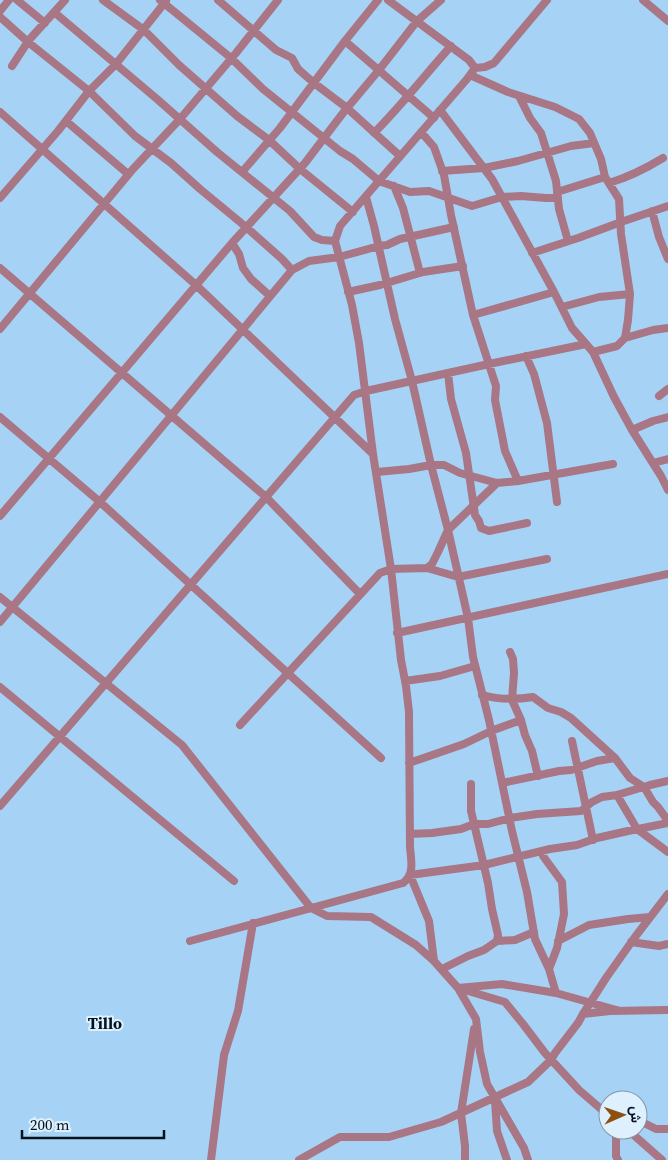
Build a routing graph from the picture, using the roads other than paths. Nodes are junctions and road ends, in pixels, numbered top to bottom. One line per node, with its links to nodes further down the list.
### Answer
1 (9, 0): 13 (street)
2 (17, 0): 18 (street)
3 (65, 0): 14 (street)
4 (218, 0): 20 (street)
5 (278, 0): 20 (street)
6 (378, 0): 21 (street)
7 (388, 0): 17 (street)
8 (441, 0): 17 (street)
9 (547, 0): 28 (street)
10 (643, 0): 16 (street)
11 (164, 1): 19 (street); 24 (street)
12 (109, 2): 19 (street)
13 (1, 9)
14 (54, 12): 18 (street); 25 (street)
15 (0, 17): 22 (street)
16 (668, 21)
17 (417, 22): 23 (street); 27 (street)
18 (44, 23): 22 (street)
19 (144, 30): 25 (street); 30 (street)
20 (254, 30): 24 (street); 29 (street)
21 (345, 41): 27 (street); 29 (street)
22 (28, 42): 26 (street); 31 (street)
23 (451, 46): 28 (street); 32 (street)
24 (232, 58): 30 (street); 37 (street)
25 (116, 64): 31 (street); 39 (street)
26 (12, 66)
27 (379, 70): 32 (street); 34 (street)
28 (472, 72): 33 (street); 35 (street)
29 (314, 83): 34 (street); 37 (street)
30 (205, 88): 39 (street); 44 (street)
31 (89, 91): 40 (street); 47 (street)
32 (408, 95): 38 (street); 42 (street)
33 (518, 96): 45 (street); 48 (street)
34 (347, 108): 42 (street); 43 (street)
35 (440, 110): 38 (street); 51 (street)
36 (0, 112): 46 (street)
37 (292, 112): 43 (street); 44 (street)
38 (434, 118): 41 (street)
39 (180, 119): 47 (street); 54 (street)
40 (66, 121): 46 (street); 55 (street)
41 (421, 132): 49 (street); 53 (street)
42 (374, 133): 49 (street)
43 (324, 138): 52 (street); 57 (street)
44 (269, 140): 52 (street); 54 (street)
45 (594, 143): 48 (street); 56 (street)
46 (42, 149): 63 (street); 65 (street)
47 (152, 149): 55 (street); 70 (street)
48 (548, 152): 51 (street); 59 (street)
49 (400, 156): 57 (street)
50 (663, 158): 56 (street)
51 (484, 168): 53 (street); 62 (street)
52 (300, 169): 64 (street); 68 (street)
53 (442, 171): 61 (street)
54 (242, 172): 64 (street)
55 (128, 174): 65 (street)
56 (607, 180): 59 (street); 69 (street)
57 (379, 181): 58 (street); 60 (street)
58 (394, 186): 61 (street); 72 (street)
59 (558, 195): 62 (street); 74 (street)
60 (366, 197): 68 (street); 76 (street)
61 (448, 197): 62 (street); 71 (street)
62 (502, 197): 77 (street)
63 (0, 198)
64 (273, 198): 70 (street); 73 (street)
65 (104, 203): 85 (street); 88 (street)
66 (668, 206): 67 (street)
67 (652, 211): 69 (street); 78 (street)
68 (352, 212): 73 (street)
69 (621, 222): 74 (street); 89 (street)
70 (246, 227): 75 (street); 82 (street)
71 (454, 227): 72 (street); 80 (street)
72 (410, 237): 76 (street); 83 (street)
73 (334, 241): 79 (street)
74 (568, 241): 77 (street)
75 (232, 243): 85 (street); 90 (street)
76 (379, 246): 79 (street); 84 (street)
77 (532, 252): 87 (street)
78 (667, 253)
79 (339, 257): 82 (street); 86 (street)
80 (463, 266): 83 (street); 92 (street)
81 (0, 268): 88 (street)
82 (292, 270): 90 (street)
83 (420, 273): 84 (street)
84 (386, 283): 86 (street); 103 (street)
85 (196, 285): 95 (street); 102 (street)
86 (348, 292): 105 (street)
87 (554, 292): 91 (street); 92 (street)
88 (30, 294): 94 (street); 102 (street)
89 (630, 294): 91 (street); 96 (street)
90 (270, 296): 95 (street)
91 (562, 307): 97 (street)
92 (474, 315): 100 (street)
93 (668, 328): 96 (street)
94 (0, 329)
95 (243, 329): 107 (street); 109 (street)
96 (625, 338): 98 (street)
97 (586, 344): 98 (street); 99 (street)
98 (593, 352): 111 (street)
99 (526, 356): 100 (street); 119 (street)
100 (489, 364): 101 (street); 121 (street)
101 (448, 372): 103 (street); 120 (street)
102 (122, 373): 107 (street); 113 (street)
103 (412, 381): 105 (street); 117 (street)
104 (668, 389): 106 (street)
105 (366, 391): 109 (street); 112 (street)
106 (659, 396)
107 (172, 415): 124 (street); 125 (street)
108 (0, 417): 113 (street)
109 (335, 417): 112 (street); 124 (street)
110 (668, 417): 111 (street)
111 (632, 430): 115 (street)
112 (373, 454): 118 (street)
113 (49, 459): 125 (street); 128 (street)
114 (668, 459): 115 (street)
115 (653, 463): 123 (street)
116 (613, 464): 119 (street)
117 (431, 465): 118 (street); 120 (street); 130 (street)
118 (377, 472): 133 (street)
119 (553, 475): 121 (street); 126 (street)
120 (470, 476): 122 (street); 127 (street)
121 (518, 481): 122 (street)
122 (497, 483): 127 (street)
123 (668, 490)
124 (266, 497): 136 (street); 137 (street)
125 (100, 502): 136 (street); 139 (street)
126 (557, 502)
127 (474, 504): 129 (street); 130 (street)
128 (0, 516)
129 (527, 523)
130 (448, 530): 132 (street); 135 (street)
131 (547, 559): 135 (street)
132 (427, 568): 133 (street); 135 (street)
133 (391, 569): 137 (street); 142 (street)
134 (668, 574): 140 (street)
135 (458, 577): 140 (street)
136 (191, 584): 145 (street); 147 (street)
137 (360, 594): 145 (street)
138 (0, 597): 139 (street)
139 (12, 607): 141 (street); 147 (street)
140 (468, 618): 142 (street); 144 (street)
141 (0, 622)
142 (397, 633): 146 (street)
143 (510, 652): 150 (street)
144 (475, 666): 146 (street); 149 (street)
145 (287, 673): 152 (street); 156 (street)
146 (405, 681): 158 (street)
147 (106, 683): 154 (street); 181 (street)
148 (0, 688): 154 (street)
149 (482, 695): 150 (street); 153 (street)
150 (512, 700): 151 (street); 157 (street)
151 (521, 720): 153 (street); 160 (street)
152 (240, 724)
153 (491, 731): 158 (street); 162 (street)
154 (59, 737): 166 (street); 179 (street)
155 (572, 741): 159 (street)
156 (381, 758)
157 (615, 758): 159 (street); 164 (street)
158 (409, 763): 172 (street)
159 (578, 768): 160 (street); 167 (street)
160 (538, 776): 162 (street)
161 (668, 781): 164 (street)
162 (502, 782): 168 (street)
163 (471, 784): 170 (street)
164 (644, 787): 165 (street); 169 (street)
165 (617, 794): 167 (street); 171 (street)
166 (0, 806)
167 (586, 806): 168 (street); 173 (street)
168 (510, 818): 170 (street); 176 (street)
169 (668, 822): 171 (street)
170 (474, 824): 172 (street); 177 (street)
171 (637, 829): 173 (street); 175 (street)
172 (410, 834): 178 (street)
173 (593, 840): 174 (street)
174 (542, 851): 176 (street); 187 (street)
175 (668, 852)
176 (518, 857): 177 (street); 184 (street)
177 (484, 865): 178 (street); 185 (street)
178 (410, 875): 181 (street); 190 (street)
179 (234, 881)
180 (668, 894): 182 (street)
181 (311, 908): 183 (street); 190 (street)
182 (650, 917): 187 (street); 188 (street)
183 (253, 923): 186 (street); 209 (street)
184 (534, 932): 185 (street); 191 (street)
185 (497, 940): 192 (street)
186 (190, 941)
187 (558, 941): 191 (street)
188 (631, 942): 189 (street); 195 (street)
189 (668, 944)
190 (434, 960): 192 (street)
191 (549, 969): 194 (street)
192 (442, 970): 193 (street)
193 (458, 988): 194 (street); 199 (street); 200 (street)
194 (556, 993): 195 (street)
195 (591, 1003): 197 (street); 198 (street)
196 (668, 1010): 197 (street)
197 (620, 1011): 198 (street)
198 (583, 1014): 200 (street)
199 (476, 1019): 201 (street); 203 (street)
200 (551, 1060): 201 (street); 202 (street)
201 (495, 1097): 203 (street); 212 (street); 213 (street)
202 (598, 1106)
203 (461, 1113): 210 (street); 211 (street)
204 (648, 1124): 205 (street)
205 (668, 1129)
206 (616, 1140): 208 (street)
207 (639, 1140): 214 (street)
208 (616, 1159)
209 (211, 1160)
210 (299, 1160)
211 (465, 1160)
212 (507, 1160)
213 (528, 1160)
214 (662, 1160)

